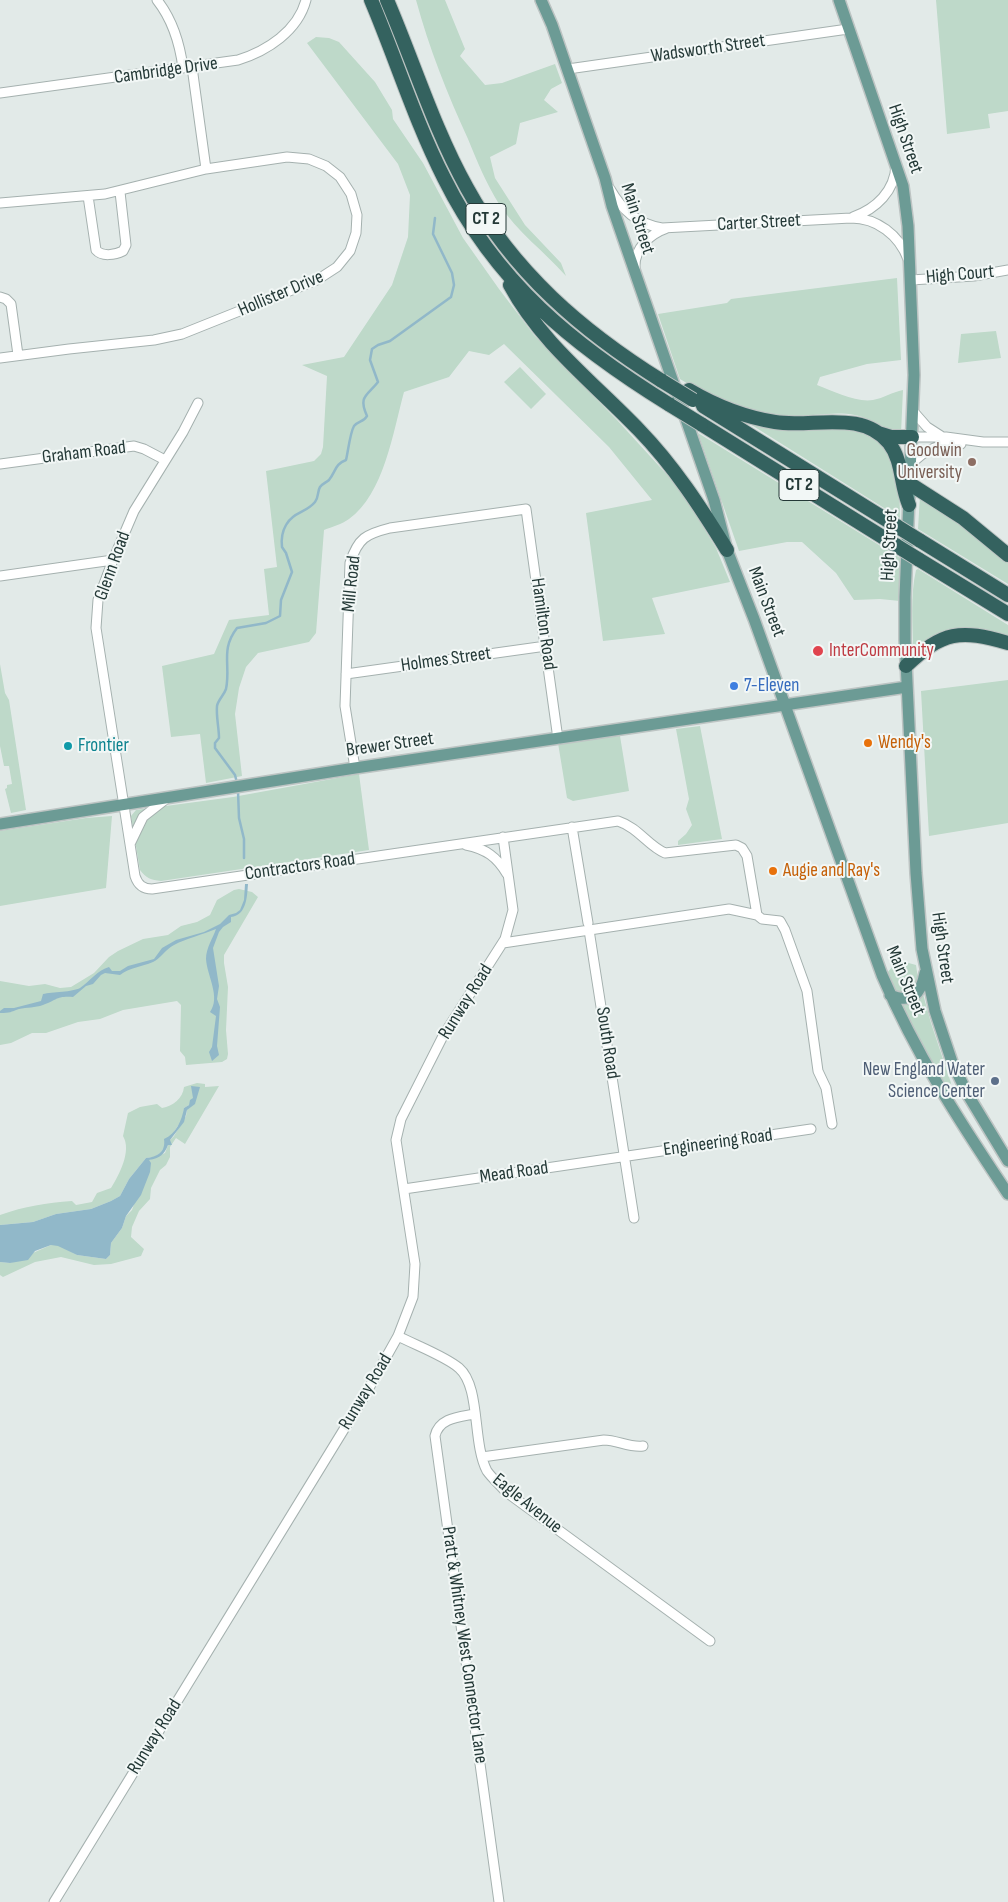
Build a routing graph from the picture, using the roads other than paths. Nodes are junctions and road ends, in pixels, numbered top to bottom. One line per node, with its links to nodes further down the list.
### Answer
1 (157, 0): 8 (street)
2 (306, 0): 8 (street, Cambridge Drive)
3 (371, 0): 20 (highway, CT 2)
4 (387, 0): 27 (highway, CT 2, bridge)
5 (541, 0): 9 (main road, Main Street)
6 (839, 0): 7 (main road, High Street)
7 (848, 29): 9 (street, Wadsworth Street); 11 (main road, High Street)
8 (187, 68): 10 (street, Cambridge Drive); 12 (street)
9 (568, 69): 13 (main road, Main Street)
10 (0, 94)
11 (896, 165): 17 (street, Carter Street); 19 (main road, High Street)
12 (206, 169): 14 (street, Hollister Drive); 25 (street, Hollister Drive)
13 (605, 178): 18 (street, Carter Street); 21 (main road, Main Street)
14 (120, 192): 15 (street, Hollister Drive); 15 (street)
15 (88, 196): 16 (street, Hollister Drive)
16 (0, 203)
17 (851, 218): 18 (street, Carter Street); 19 (street, Carter Street)
18 (667, 228): 21 (street)
19 (910, 266): 23 (main road, High Street)
20 (502, 269): 41 (highway); 46 (highway, CT 2, bridge)
21 (636, 270): 41 (main road, Main Street)
22 (1008, 270): 23 (street, High Court)
23 (911, 280): 29 (main road, High Street)
24 (0, 297): 25 (street)
25 (18, 356): 26 (street, Hollister Drive)
26 (0, 358)
27 (691, 395): 30 (highway); 45 (highway, CT 2, bridge)
28 (198, 403): 35 (street, Glenn Road)
29 (913, 411): 31 (main road, High Street); 32 (street)
30 (878, 433): 31 (highway); 39 (highway)
31 (912, 437): 32 (street); 37 (main road, High Street)
32 (946, 437): 33 (street)
33 (998, 442): 34 (street); 37 (street)
34 (1008, 442)
35 (165, 460): 36 (street, Graham Road); 43 (street, Glenn Road)
36 (0, 464)
37 (911, 465): 38 (main road, High Street)
38 (910, 484): 39 (main road, High Street); 42 (highway)
39 (909, 505): 49 (main road, High Street)
40 (526, 509): 48 (street, Hamilton Road); 50 (street, Mill Road)
41 (727, 550): 52 (main road, Main Street)
42 (1008, 555)
43 (113, 560): 44 (street); 56 (street, Glenn Road)
44 (0, 576)
45 (1008, 595)
46 (1008, 614)
47 (1008, 643): 49 (highway)
48 (546, 646): 50 (street, Holmes Street); 53 (street, Hamilton Road)
49 (906, 666): 51 (main road, High Street)
50 (346, 674): 54 (street, Mill Road)
51 (906, 687): 52 (main road, Brewer Street); 66 (main road, High Street)
52 (785, 705): 53 (main road, Brewer Street); 67 (main road, Main Street)
53 (558, 738): 54 (main road, Brewer Street)
54 (354, 768): 55 (main road, Brewer Street)
55 (167, 798): 56 (main road, Brewer Street); 60 (street)
56 (123, 805): 57 (main road, Brewer Street); 60 (street, Contractors Road)
57 (0, 824)
58 (572, 827): 59 (street, Contractors Road); 63 (street, Contractors Road); 64 (street, South Road)
59 (503, 837): 61 (street, Contractors Road); 62 (street, Runway Road)
60 (130, 844): 61 (street, Contractors Road)
61 (459, 844): 62 (street)
62 (510, 878): 65 (street, Runway Road)
63 (757, 915): 64 (street); 70 (street)
64 (588, 927): 65 (street); 72 (street, South Road)
65 (503, 943): 74 (street, Runway Road)
66 (926, 971): 67 (main road); 68 (main road, High Street)
67 (890, 995): 69 (main road, Main Street)
68 (968, 1095): 69 (main road); 73 (main road)
69 (949, 1105): 75 (main road, Main Street)
70 (832, 1124)
71 (811, 1129): 72 (street, Engineering Road)
72 (625, 1157): 74 (street, Mead Road); 76 (street, South Road)
73 (1008, 1161)
74 (404, 1189): 77 (street, Runway Road)
75 (1008, 1194)
76 (634, 1218)
77 (398, 1336): 78 (street, Eagle Avenue); 82 (street, Runway Road)
78 (474, 1414): 80 (street, Eagle Avenue); 83 (street, Pratt & Whitney West Connector Lane)
79 (643, 1446): 80 (street)
80 (482, 1457): 81 (street, Eagle Avenue)
81 (710, 1641)
82 (54, 1902)
83 (499, 1902)

